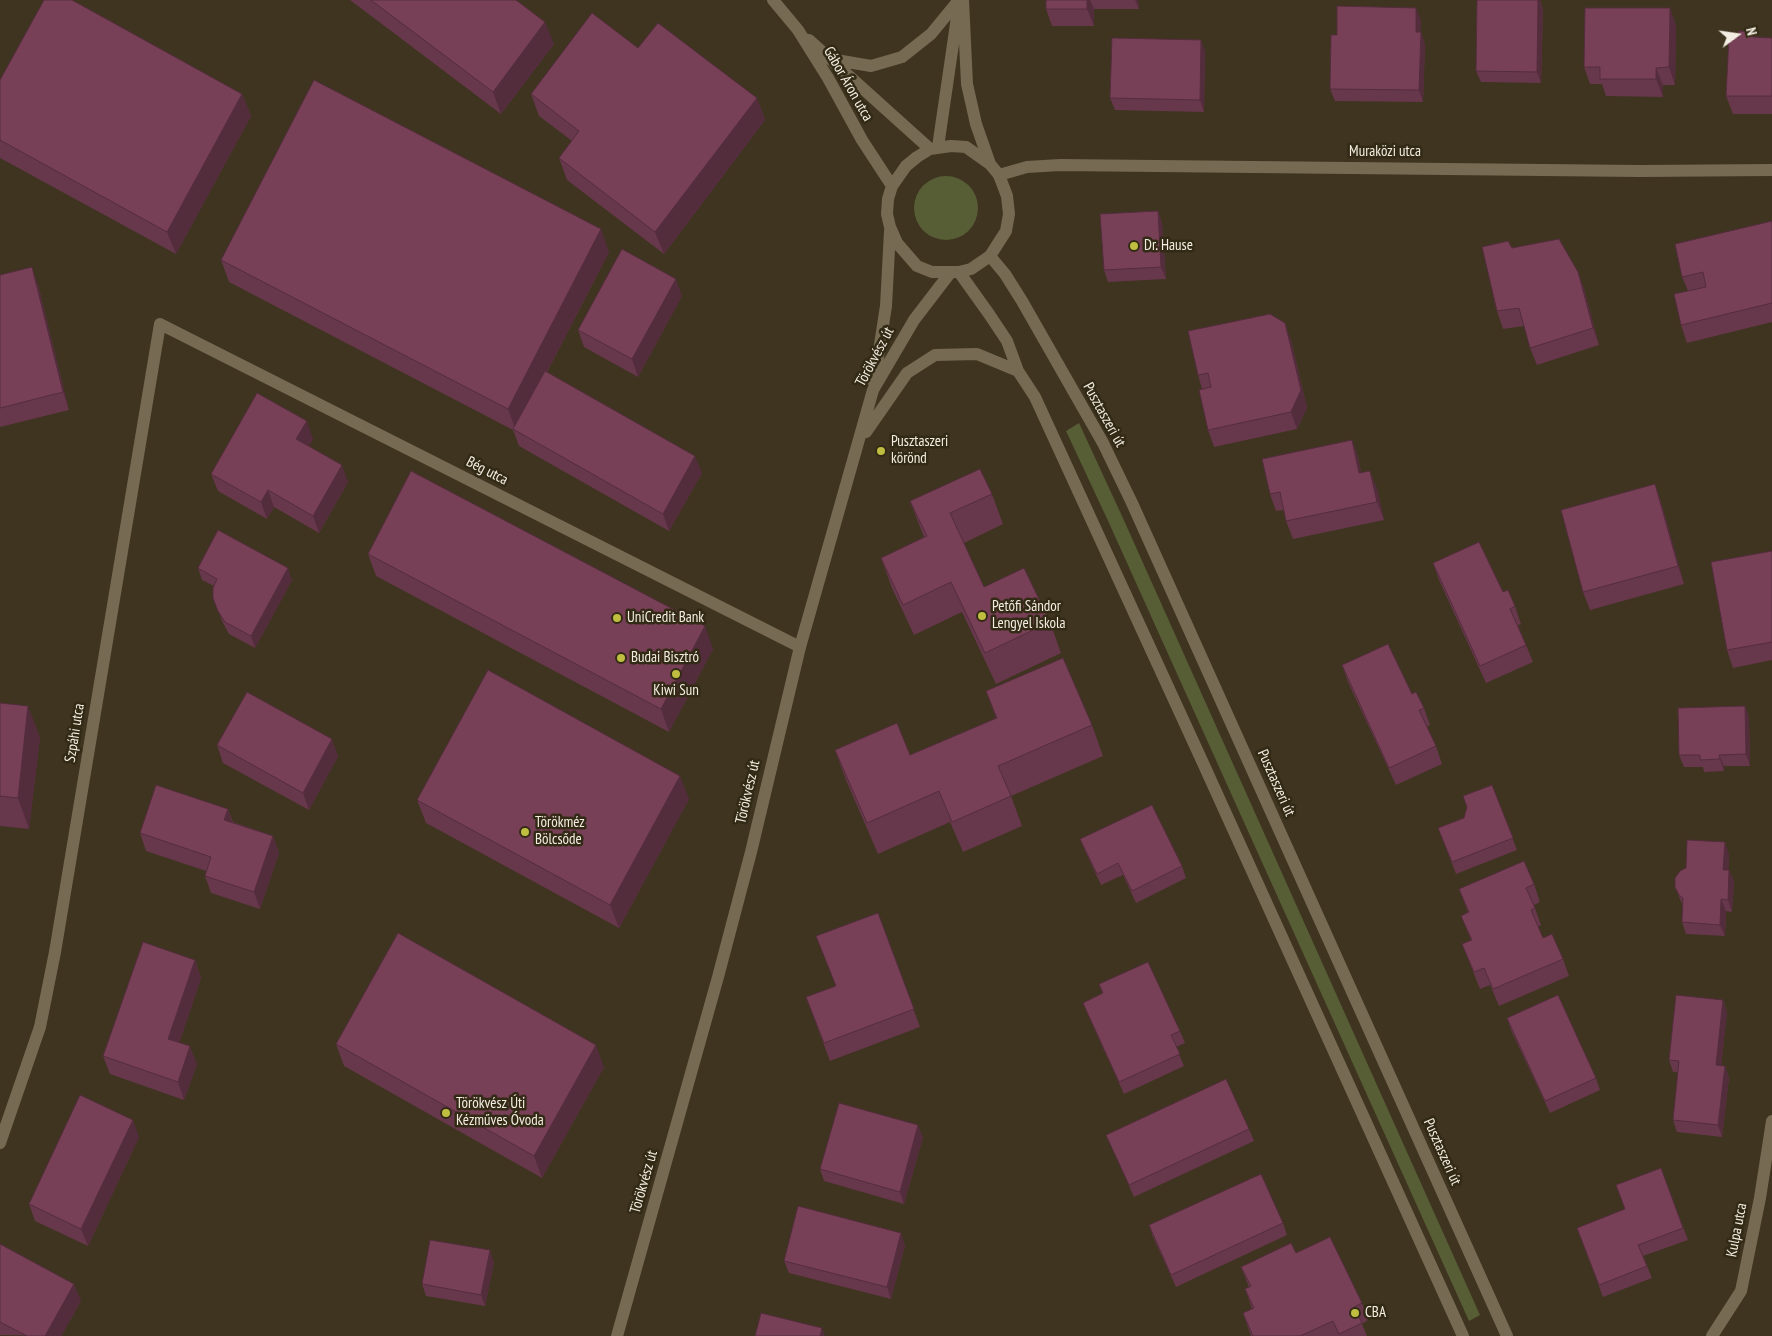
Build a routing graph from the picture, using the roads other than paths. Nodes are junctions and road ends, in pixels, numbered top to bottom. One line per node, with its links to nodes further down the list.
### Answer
1 (773, 0): 3 (street, Gábor Áron utca)
2 (960, 0): 4 (street); 5 (street); 6 (street)
3 (798, 30): 4 (street); 9 (street, Gábor Áron utca)
4 (830, 59): 5 (street)
5 (934, 148): 6 (street); 9 (street)
6 (990, 164): 8 (street)
7 (1772, 170): 8 (street, Muraközi utca)
8 (999, 175): 11 (street)
9 (892, 186): 10 (street)
10 (890, 227): 12 (street); 15 (street)
11 (990, 256): 12 (street); 22 (street, Pusztaszeri út)
12 (954, 273): 14 (street); 15 (street, Törökvész út)
13 (160, 324): 17 (street, Bég utca); 19 (street, Szpáhi utca)
14 (1018, 371): 16 (street); 21 (street)
15 (873, 390): 16 (street, Törökvész út)
16 (860, 440): 17 (street, Törökvész út)
17 (800, 647): 20 (street, Törökvész út)
18 (1772, 1121): 23 (street, Kulpa utca)
19 (0, 1143)
20 (617, 1336)
21 (1463, 1336)
22 (1507, 1336)
23 (1712, 1336)

